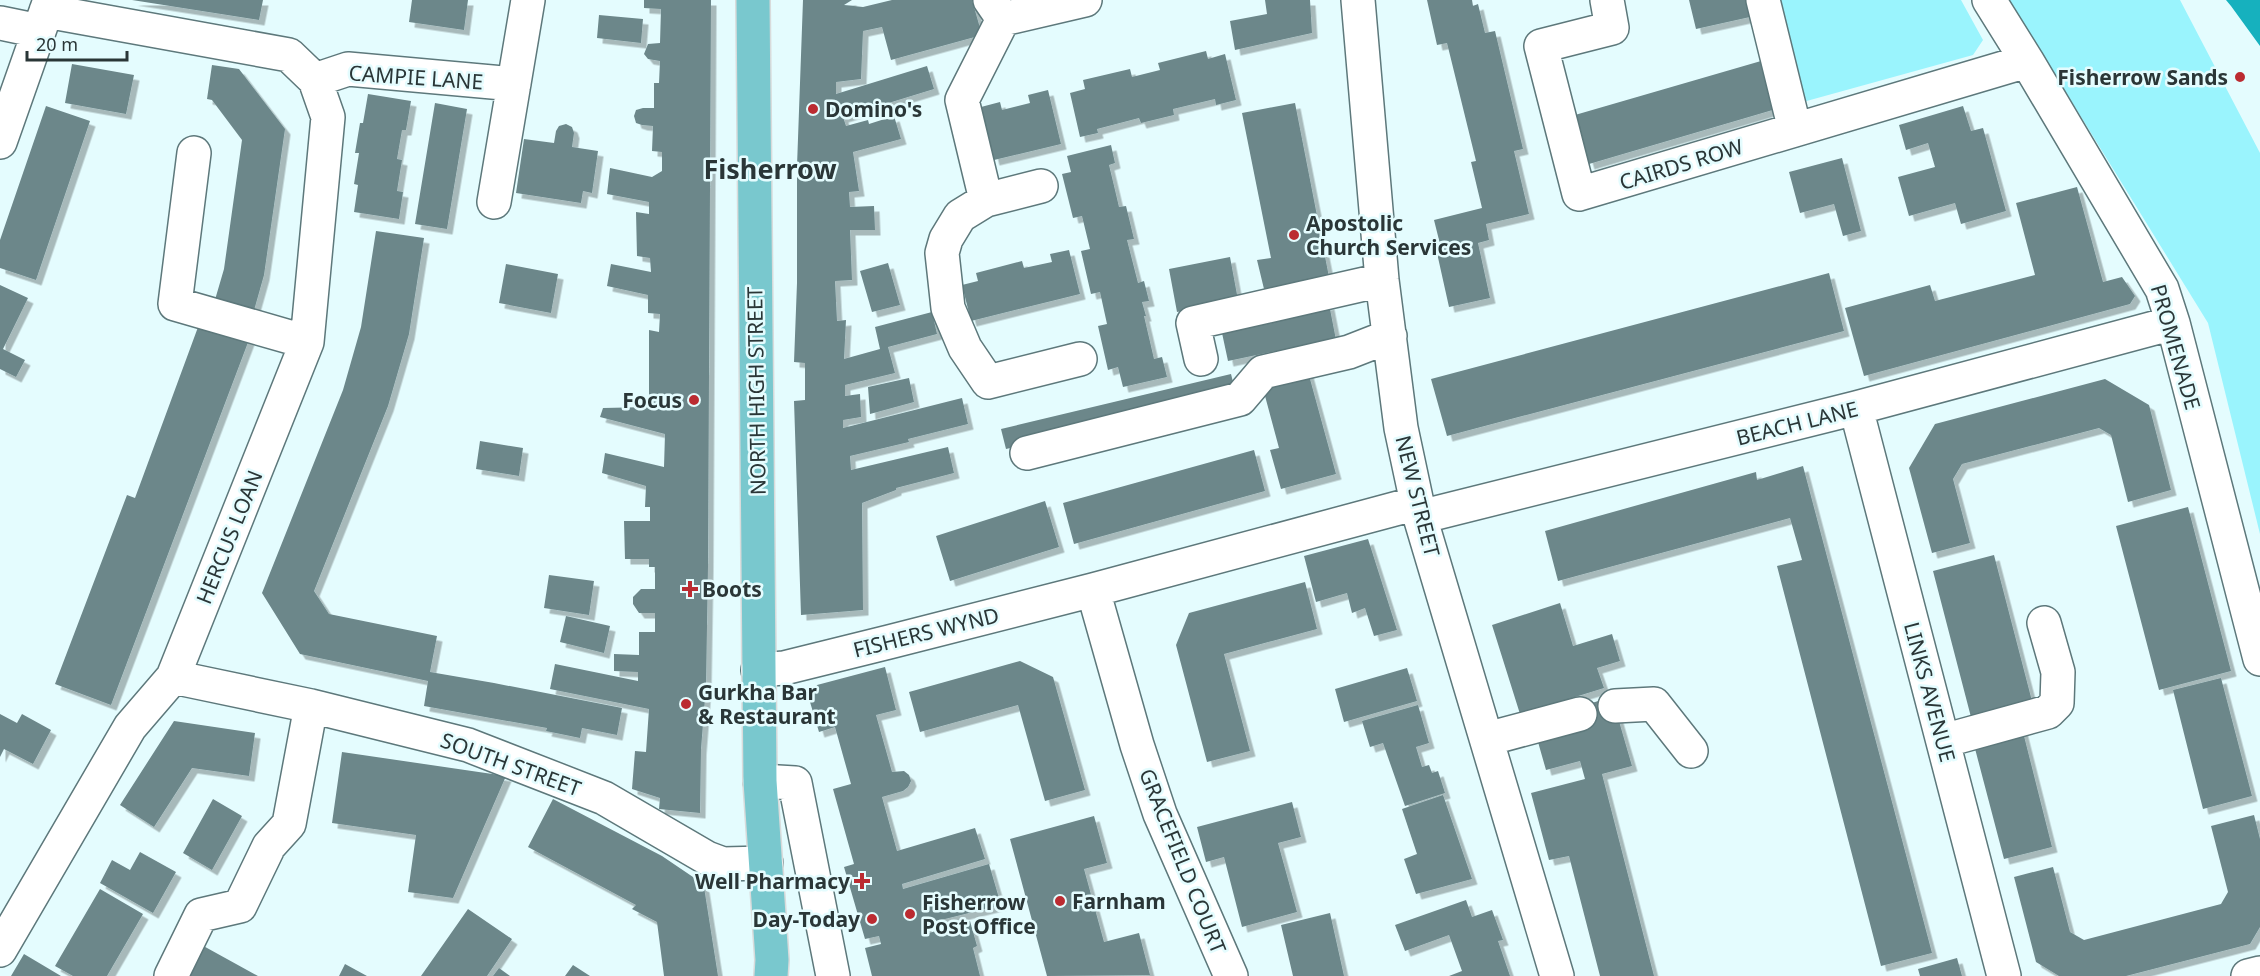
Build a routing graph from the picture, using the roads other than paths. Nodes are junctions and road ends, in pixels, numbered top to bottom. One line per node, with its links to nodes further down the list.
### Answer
1 (528, 0): 13 (street, CAMPIE LANE)
2 (753, 0): 32 (main road, NORTH HIGH STREET)
3 (1085, 0): 8 (street)
4 (1358, 0): 20 (street, NEW STREET)
5 (1606, 0): 14 (street, CAIRDS ROW)
6 (1763, 0): 14 (street)
7 (1989, 0): 11 (street, PROMENADE)
8 (996, 9): 18 (street)
9 (45, 14): 10 (street); 12 (street); 15 (street)
10 (0, 23)
11 (2027, 61): 14 (street, CAIRDS ROW); 21 (street, PROMENADE)
12 (315, 81): 13 (street, CAMPIE LANE); 23 (street, HERCUS LOAN)
13 (514, 84): 19 (street, CAMPIE LANE)
14 (1795, 130)
15 (0, 142)
16 (194, 153): 23 (street)
17 (1041, 186): 18 (street)
18 (986, 200): 24 (street)
19 (494, 202)
20 (1382, 280): 22 (street, NEW STREET); 25 (street)
21 (2173, 323): 26 (street, BEACH LANE); 31 (street, PROMENADE)
22 (1390, 336): 27 (street); 28 (street, NEW STREET)
23 (307, 342): 33 (street, HERCUS LOAN)
24 (1080, 359)
25 (1201, 359)
26 (1856, 408): 28 (street, BEACH LANE); 38 (street, LINKS AVENUE)
27 (1027, 453)
28 (1419, 510): 29 (street, FISHERS WYND); 37 (street, NEW STREET)
29 (1093, 590): 32 (street, FISHERS WYND); 47 (street, GRACEFIELD COURT)
30 (2044, 622): 38 (street)
31 (2260, 660)
32 (758, 670): 40 (main road, NORTH HIGH STREET)
33 (173, 677): 34 (street, SOUTH STREET); 42 (street, HERCUS LOAN)
34 (311, 706): 41 (street, SOUTH STREET); 44 (street)
35 (1615, 706): 39 (street)
36 (1580, 714): 37 (street)
37 (1487, 739): 48 (street, NEW STREET)
38 (1943, 741): 49 (street, LINKS AVENUE)
39 (1691, 751)
40 (760, 781): 41 (main road, NORTH HIGH STREET); 46 (street)
41 (766, 863): 45 (main road, NORTH HIGH STREET)
42 (0, 950)
43 (2260, 973): 50 (street)
44 (171, 976)
45 (771, 976)
46 (833, 976)
47 (1231, 976)
48 (1557, 976)
49 (2004, 976)
50 (2248, 976)

